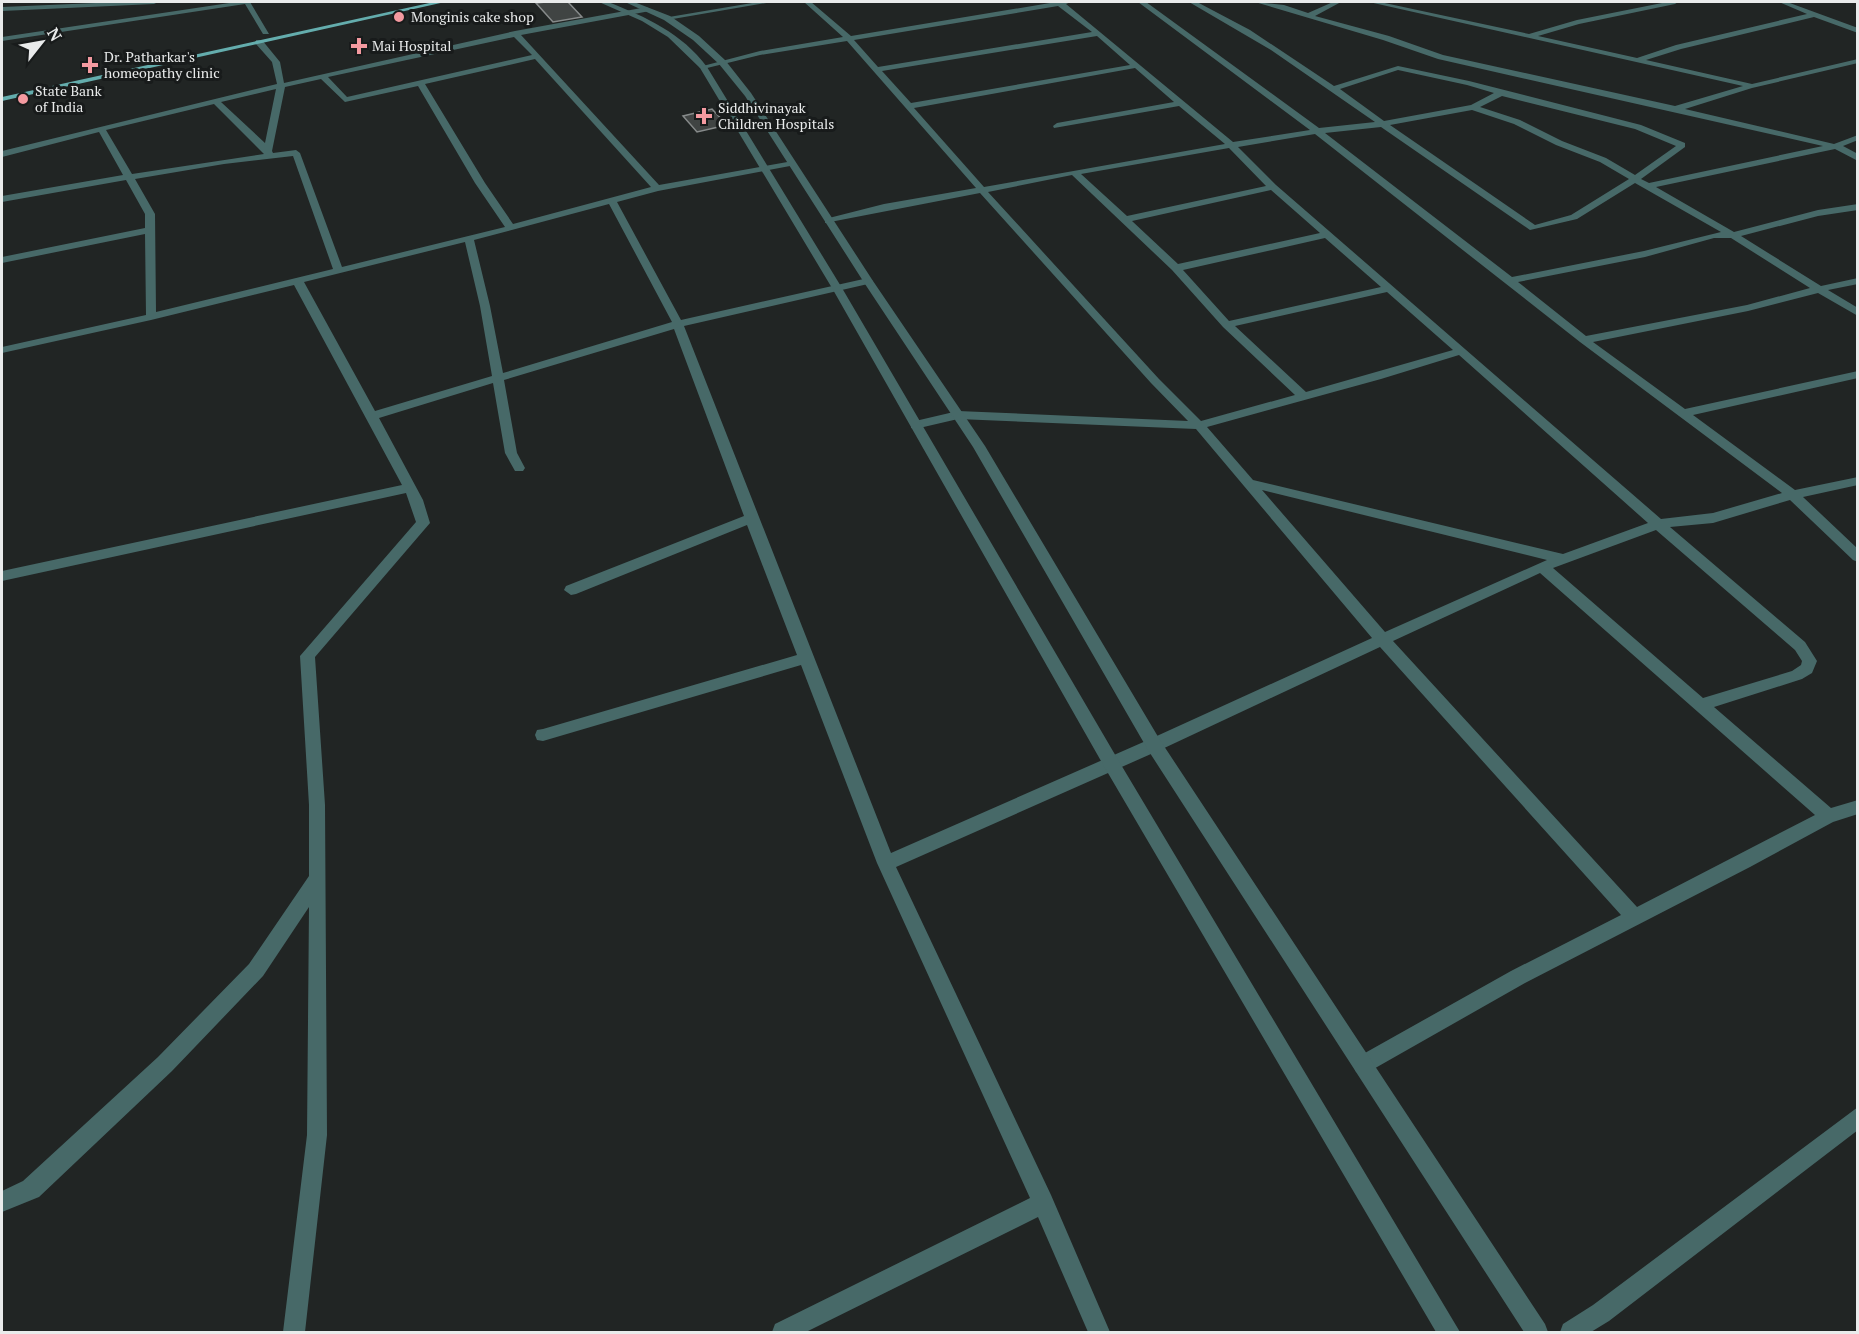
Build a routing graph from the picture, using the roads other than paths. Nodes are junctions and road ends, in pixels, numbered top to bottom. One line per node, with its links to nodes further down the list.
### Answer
1 (154, 2): 17 (street)
2 (247, 2): 22 (street); 27 (street)
3 (405, 2): 22 (main road)
4 (441, 2): 28 (main road)
5 (603, 2): 16 (street)
6 (768, 2): 20 (street)
7 (807, 2): 26 (street)
8 (1064, 2): 24 (street); 26 (street)
9 (1142, 2): 54 (street)
10 (1193, 2): 43 (street)
11 (1258, 2): 19 (street)
12 (1338, 2): 19 (street)
13 (1373, 2): 25 (street)
14 (1675, 2): 25 (street)
15 (1782, 2): 18 (street)
16 (629, 7): 20 (street); 23 (street); 35 (street)
17 (2, 9)
18 (1813, 15): 21 (street); 31 (street)
19 (1308, 16): 30 (street)
20 (667, 18): 33 (street)
21 (1857, 31)
22 (266, 32): 39 (main road)
23 (515, 33): 29 (street); 38 (street)
24 (1097, 34): 34 (street); 37 (street)
25 (1530, 37): 31 (street)
26 (849, 38): 33 (street); 37 (street)
27 (2, 39)
28 (259, 42): 41 (street); 45 (main road)
29 (537, 56): 40 (street); 69 (street)
30 (1440, 57): 36 (street); 50 (street)
31 (1637, 61): 42 (street)
32 (1857, 61): 42 (street)
33 (722, 62): 35 (street); 62 (street)
34 (1135, 66): 47 (street); 48 (street)
35 (703, 67): 63 (street)
36 (1398, 68): 43 (street); 44 (street)
37 (878, 69): 48 (street)
38 (323, 76): 40 (street); 41 (street)
39 (25, 84)
40 (421, 84): 76 (street)
41 (281, 86): 46 (street); 60 (street)
42 (1752, 86): 50 (street)
43 (1333, 89): 51 (street)
44 (1501, 93): 49 (street); 66 (street)
45 (2, 99)
46 (215, 100): 53 (street); 60 (street)
47 (1180, 103): 52 (street); 56 (street)
48 (909, 106): 70 (street)
49 (1473, 107): 51 (street); 66 (street)
50 (1675, 109): 57 (street)
51 (1382, 124): 54 (street); 66 (street)
52 (1057, 126)
53 (101, 128): 59 (street); 65 (street)
54 (1317, 131): 56 (street); 85 (street)
55 (1857, 137): 57 (street)
56 (1230, 144): 64 (street); 68 (street)
57 (1836, 146): 58 (street); 61 (street); 67 (street)
58 (1857, 150)
59 (2, 154)
60 (268, 154): 65 (street); 83 (street)
61 (1857, 158)
62 (790, 163): 63 (street); 75 (street)
63 (763, 168): 69 (street); 88 (street)
64 (1074, 172): 70 (street); 74 (street)
65 (128, 179): 71 (street); 77 (street)
66 (1635, 179): 67 (street)
67 (1648, 186): 79 (street)
68 (1273, 187): 74 (street); 78 (street)
69 (657, 188): 72 (street)
70 (982, 190): 75 (street); 105 (street)
71 (2, 199)
72 (612, 201): 76 (street); 93 (street)
73 (1857, 207): 79 (street)
74 (1124, 220): 82 (street)
75 (828, 221): 86 (street)
76 (511, 228): 80 (street)
77 (151, 230): 81 (street); 92 (street)
78 (1329, 234): 82 (street); 89 (street)
79 (1732, 235): 85 (street); 90 (street)
80 (469, 238): 83 (street); 99 (street)
81 (2, 260)
82 (1176, 268): 94 (street)
83 (338, 269): 84 (street)
84 (297, 280): 92 (street); 103 (street)
85 (1510, 280): 95 (street)
86 (868, 281): 88 (street); 102 (street)
87 (1857, 281): 90 (street)
88 (837, 288): 93 (street); 104 (street)
89 (1390, 288): 94 (street); 97 (street)
90 (1819, 289): 91 (street); 95 (street)
91 (1857, 313)
92 (151, 317): 96 (street)
93 (678, 324): 99 (street); 111 (street)
94 (1227, 325): 100 (street)
95 (1584, 340): 101 (street)
96 (2, 350)
97 (1461, 351): 100 (street); 112 (street)
98 (1857, 374): 101 (street)
99 (497, 377): 103 (street); 106 (street)
100 (1304, 397): 105 (street)
101 (1683, 412): 110 (street)
102 (958, 415): 104 (street); 105 (street); 122 (street)
103 (372, 416): 109 (street)
104 (915, 425): 123 (street)
105 (1199, 425): 108 (street)
106 (519, 468)
107 (1857, 482): 110 (street)
108 (1249, 483): 114 (street); 118 (street)
109 (409, 488): 116 (street); 127 (street)
110 (1793, 495): 112 (street); 113 (street)
111 (751, 518): 117 (street); 119 (street)
112 (1658, 524): 114 (street); 120 (street)
113 (1857, 557)
114 (1563, 559): 115 (street)
115 (1542, 567): 118 (street); 120 (street)
116 (2, 576)
117 (571, 590)
118 (1382, 639): 122 (street); 128 (street)
119 (807, 658): 121 (street); 126 (street)
120 (1701, 705): 125 (street)
121 (543, 735)
122 (1154, 745): 123 (street); 129 (street)
123 (1111, 764): 126 (street); 136 (street)
124 (1857, 807): 125 (street)
125 (1828, 816): 128 (street)
126 (886, 863): 132 (street)
127 (318, 878): 131 (street); 133 (street)
128 (1635, 918): 129 (street)
129 (1363, 1065): 137 (street)
130 (1857, 1117): 138 (street)
131 (2, 1202)
132 (1043, 1203): 134 (street); 135 (street)
133 (294, 1332)
134 (783, 1332)
135 (1099, 1332)
136 (1449, 1332)
137 (1537, 1332)
138 (1571, 1332)

